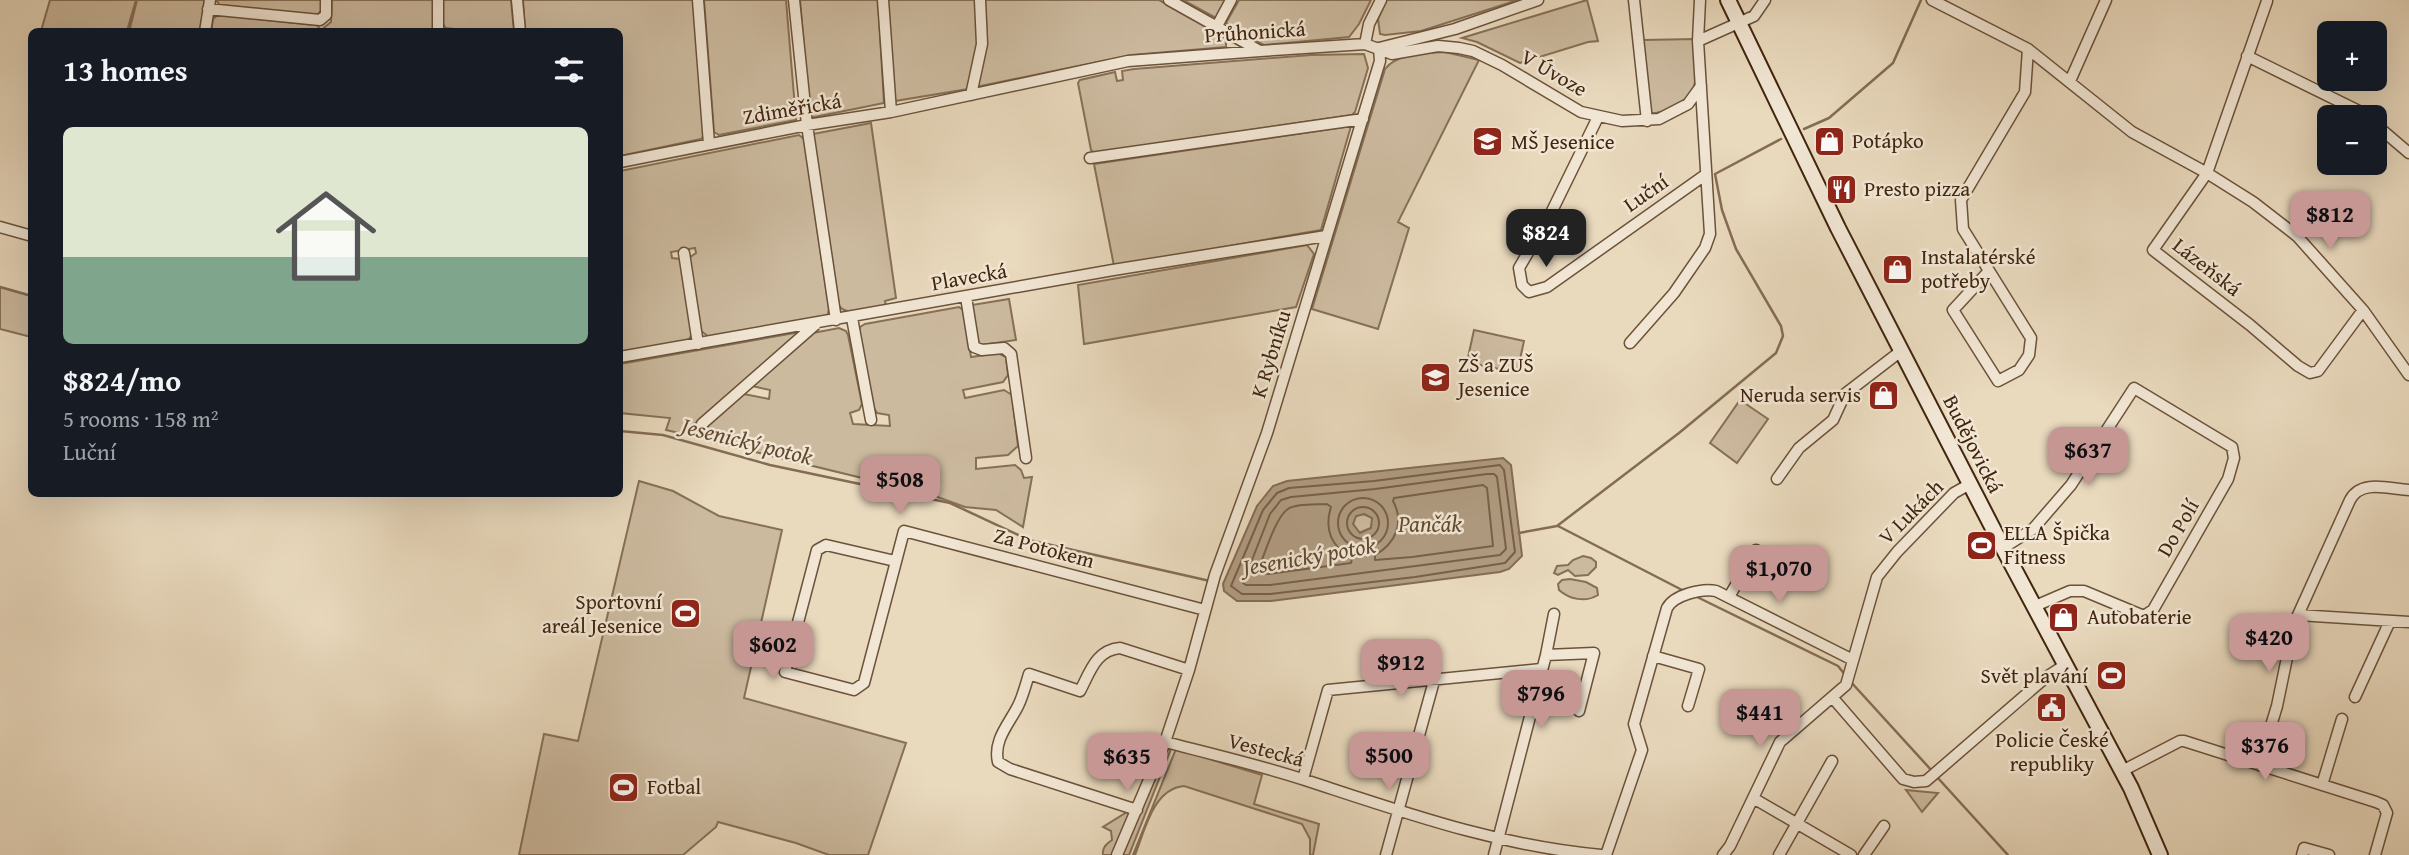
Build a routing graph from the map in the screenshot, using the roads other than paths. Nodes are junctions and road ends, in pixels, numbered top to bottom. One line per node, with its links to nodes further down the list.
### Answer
1 (326, 0): 19 (street)
2 (438, 0): 23 (street)
3 (517, 0): 24 (street)
4 (698, 0): 41 (street)
5 (794, 0): 39 (street)
6 (883, 0): 35 (street)
7 (980, 0): 33 (street)
8 (1169, 0): 21 (street)
9 (1231, 0): 21 (street)
10 (1381, 0): 26 (street)
11 (1538, 0): 27 (street, Průhonická)
12 (1634, 0): 38 (street)
13 (1700, 0): 25 (street)
14 (1728, 0): 20 (main road, Budějovická)
15 (1765, 0): 20 (street)
16 (1931, 0): 28 (street)
17 (2105, 0): 31 (street)
18 (2267, 1): 30 (street)
19 (209, 4): 22 (street)
20 (1738, 22): 25 (street); 59 (main road, Budějovická)
21 (1217, 26): 29 (street)
22 (206, 28)
23 (438, 28)
24 (520, 28)
25 (1699, 41): 32 (street)
26 (1365, 44): 27 (street, Průhonická); 29 (street, Průhonická)
27 (1379, 48): 36 (street, V Úvoze); 37 (street, K Rybníku)
28 (2028, 50): 31 (street); 51 (street)
29 (1260, 51): 33 (street, Průhonická)
30 (2247, 56): 34 (street); 45 (street)
31 (2070, 81): 45 (street)
32 (1701, 86): 38 (street, V Úvoze); 46 (street)
33 (971, 95): 35 (street, Zdiměřická)
34 (2349, 105)
35 (891, 112): 39 (street, Zdiměřická)
36 (1598, 117): 38 (street, V Úvoze); 46 (street, Luční)
37 (1363, 119): 43 (street); 49 (street, K Rybníku)
38 (1647, 121)
39 (807, 125): 41 (street, Zdiměřická); 55 (street)
40 (2387, 134): 42 (street)
41 (709, 144): 44 (street, Zdiměřická)
42 (2409, 153)
43 (1090, 158)
44 (623, 161)
45 (2207, 173): 53 (street); 53 (street, Lázeňská)
46 (1705, 175): 57 (street)
47 (0, 227): 48 (street)
48 (28, 235)
49 (1326, 236): 52 (street, Plavecká); 73 (street, K Rybníku)
50 (684, 253): 58 (street)
51 (1989, 271): 51 (street)
52 (966, 297): 54 (street, Plavecká); 64 (street)
53 (2363, 310): 61 (street)
54 (852, 318): 55 (street, Plavecká); 62 (street)
55 (836, 320): 56 (street, Plavecká)
56 (817, 324): 58 (street, Plavecká); 63 (street)
57 (1630, 343)
58 (698, 344): 60 (street, Plavecká)
59 (1901, 351): 65 (street); 66 (main road, Budějovická)
60 (623, 357)
61 (2409, 374)
62 (871, 419)
63 (702, 424)
64 (1026, 458)
65 (1777, 479)
66 (1970, 484): 68 (main road, Budějovická); 80 (street, V Lukách)
67 (2409, 490): 75 (street)
68 (2003, 548): 72 (main road, Budějovická); 72 (street, Do Polí)
69 (1756, 550): 71 (street)
70 (895, 561): 70 (street, Za Potokem); 73 (street, Za Potokem)
71 (1729, 597): 79 (street); 80 (street)
72 (2034, 607): 81 (main road, Budějovická)
73 (1205, 610): 83 (street, K Rybníku)
74 (1554, 614): 78 (street)
75 (2298, 615): 76 (street); 92 (street)
76 (2390, 621): 77 (street); 85 (street)
77 (2409, 622)
78 (1546, 655): 82 (street); 88 (street)
79 (1653, 656): 87 (street); 105 (street)
80 (1853, 660): 86 (street, V Lukách)
81 (2065, 665): 86 (street); 93 (main road, Budějovická)
82 (1541, 668): 84 (street); 101 (street)
83 (1189, 670): 90 (street, K Rybníku); 97 (street)
84 (1434, 681): 94 (street); 98 (street)
85 (2355, 696)
86 (1832, 697): 96 (street, V Lukách)
87 (1688, 706)
88 (1579, 711)
89 (2342, 719): 95 (street)
90 (1165, 742): 94 (street, Vestecká); 97 (street, K Rybníku)
91 (1832, 761): 99 (street)
92 (2259, 765): 93 (street); 95 (street)
93 (2122, 771): 110 (main road, Budějovická)
94 (1303, 779): 98 (street, Vestecká)
95 (2322, 785): 113 (street)
96 (1754, 798): 99 (street); 106 (street, V Lukách)
97 (1137, 810): 102 (street, K Rybníku)
98 (1399, 812): 101 (street, Vestecká); 103 (street)
99 (1797, 823): 107 (street); 108 (street)
100 (1884, 826): 109 (street)
101 (1497, 840): 104 (street); 105 (street, Vestecká)
102 (1117, 855)
103 (1386, 855)
104 (1494, 855)
105 (1604, 855)
106 (1723, 855)
107 (1779, 855)
108 (1851, 855)
109 (1864, 855)
110 (2160, 855)
111 (2302, 855): 112 (street)
112 (2329, 855)
113 (2375, 855)

